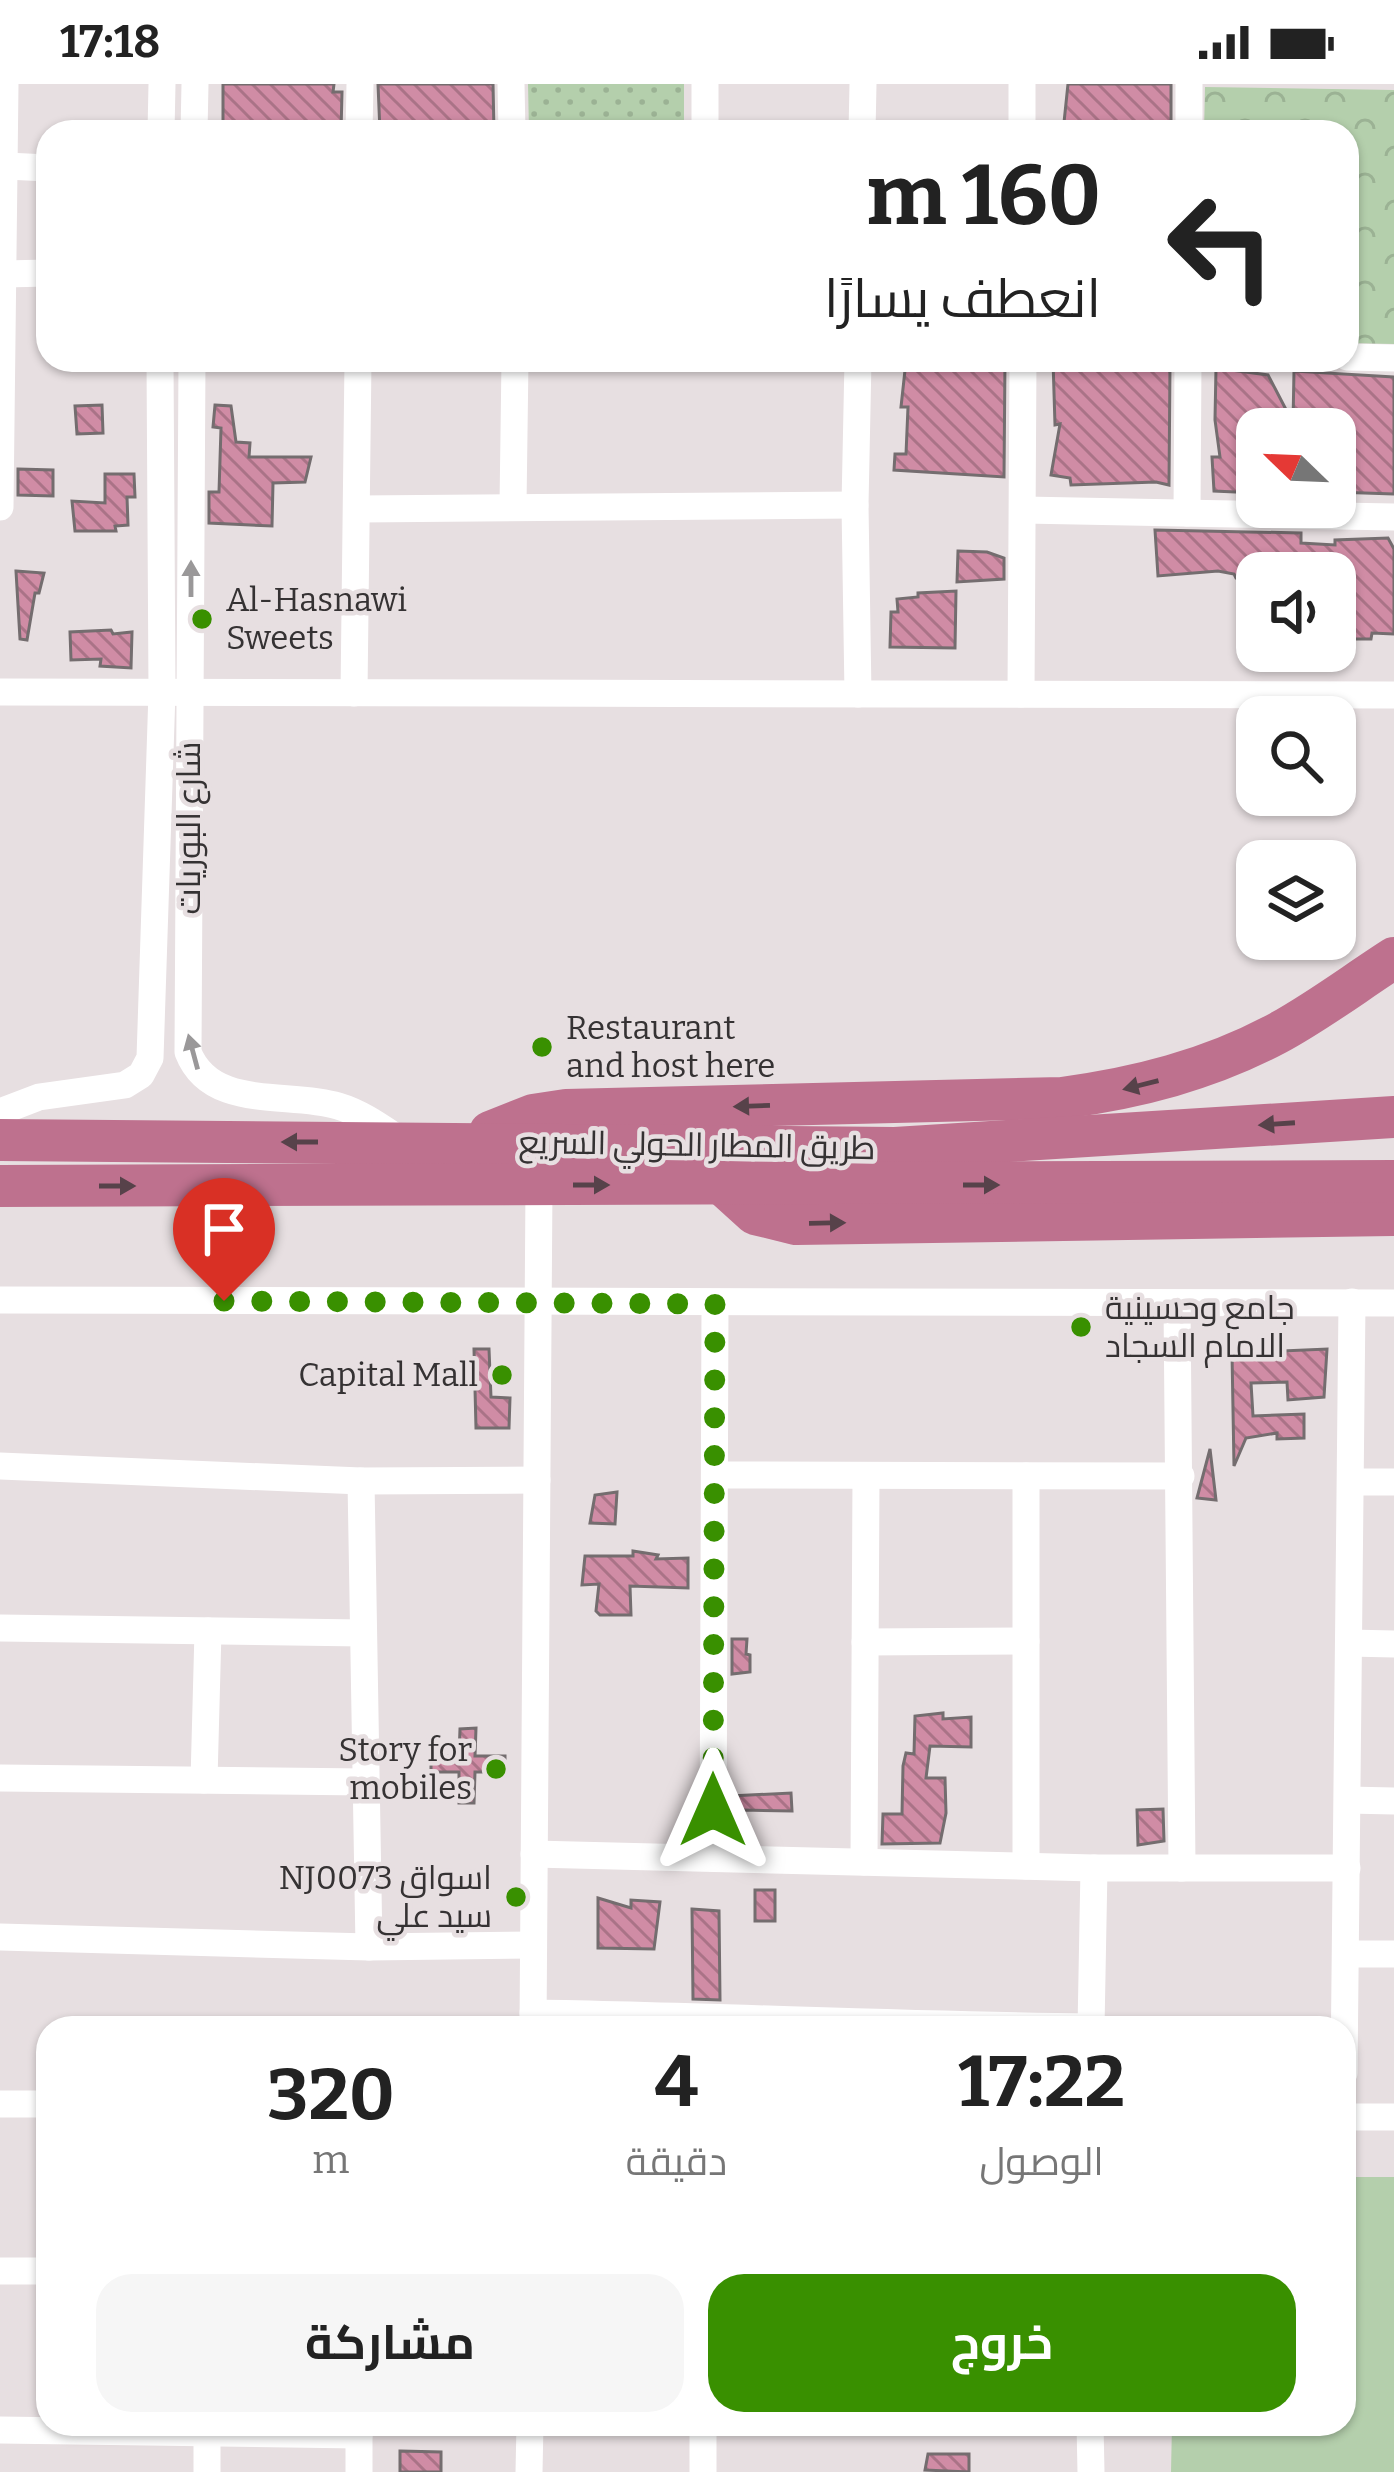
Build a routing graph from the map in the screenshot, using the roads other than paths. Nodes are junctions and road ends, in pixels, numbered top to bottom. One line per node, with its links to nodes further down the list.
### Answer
1 (5, 84): 18 (street)
2 (162, 84): 10 (street)
3 (195, 84): 11 (street)
4 (360, 84): 12 (street)
5 (511, 84): 13 (street)
6 (705, 84): 14 (street)
7 (863, 84): 15 (street)
8 (1022, 84): 16 (street)
9 (1189, 84): 17 (street)
10 (161, 120)
11 (194, 120)
12 (359, 120)
13 (512, 120)
14 (705, 120)
15 (862, 120)
16 (1022, 120)
17 (1189, 120)
18 (5, 166): 19 (street); 21 (street)
19 (36, 167)
20 (36, 273): 21 (street)
21 (4, 274): 22 (street)
22 (1, 356): 34 (street)
23 (1359, 357): 24 (street)
24 (1394, 358)
25 (161, 372): 40 (street, شارع البوريات)
26 (191, 372): 40 (street, شارع البوريات, one-way to 26)
27 (358, 372): 35 (street)
28 (515, 372): 32 (street)
29 (858, 372): 33 (street)
30 (1023, 372): 36 (street)
31 (1188, 372): 37 (street)
32 (513, 505): 33 (street); 35 (street)
33 (855, 505): 42 (street)
34 (0, 507)
35 (358, 509): 41 (street)
36 (1024, 510): 37 (street); 43 (street)
37 (1187, 513): 38 (street)
38 (1394, 517)
39 (0, 692): 40 (street)
40 (176, 692): 41 (street); 46 (street, شارع البوريات); 49 (street, شارع البوريات, one-way to 40)
41 (354, 693): 42 (street)
42 (858, 694): 43 (street)
43 (1021, 694): 44 (street)
44 (1394, 694)
45 (1394, 958): 50 (highway, one-way to 50)
46 (0, 1112)
47 (1394, 1117): 50 (highway, طريق المطار الحولي السريع, one-way to 50)
48 (0, 1140): 49 (highway, طريق المطار الحولي السريع, one-way to 48)
49 (403, 1142): 50 (highway, طريق المطار الحولي السريع)
50 (472, 1142)
51 (1394, 1181): 53 (highway, طريق المطار الحولي السريع, one-way to 51)
52 (538, 1185): 53 (highway, طريق المطار الحولي السريع, one-way to 53); 54 (highway, طريق المطار الحولي السريع, one-way to 52); 57 (street)
53 (723, 1185): 55 (highway, one-way to 55)
54 (0, 1186)
55 (1394, 1215)
56 (0, 1300): 57 (street)
57 (536, 1303): 60 (street); 67 (street)
58 (1352, 1303): 59 (street); 61 (street); 69 (street)
59 (1394, 1303)
60 (715, 1304): 61 (street); 63 (street)
61 (1178, 1304): 66 (street)
62 (0, 1466): 68 (street)
63 (715, 1475): 64 (street); 84 (street)
64 (866, 1476): 65 (street); 75 (street)
65 (1026, 1476): 66 (street); 74 (street)
66 (1180, 1476): 88 (street)
67 (537, 1480): 68 (street); 83 (street)
68 (362, 1481): 73 (street)
69 (1351, 1482): 70 (street); 76 (street)
70 (1394, 1482)
71 (0, 1628): 72 (street)
72 (208, 1630): 73 (street); 79 (street)
73 (363, 1633): 80 (street)
74 (1026, 1641): 75 (street); 86 (street)
75 (866, 1642): 85 (street)
76 (1349, 1643): 77 (street); 81 (street)
77 (1394, 1644)
78 (0, 1778): 79 (street)
79 (204, 1780): 80 (street)
80 (366, 1782): 92 (street)
81 (1348, 1800): 82 (street); 89 (street)
82 (1394, 1802)
83 (534, 1854): 84 (street); 91 (street)
84 (713, 1858): 85 (street)
85 (864, 1862): 86 (street)
86 (1026, 1866): 87 (street)
87 (1094, 1868): 88 (street); 96 (street)
88 (1182, 1868): 89 (street)
89 (1347, 1868): 93 (street)
90 (0, 1937): 92 (street)
91 (533, 1945): 92 (street); 95 (street)
92 (369, 1947)
93 (1346, 1954): 94 (street); 97 (street)
94 (1394, 1954)
95 (533, 2016)
96 (1091, 2016)
97 (1345, 2016)
98 (0, 2104): 99 (street)
99 (36, 2104)
100 (1356, 2117): 101 (street)
101 (1394, 2117)
102 (0, 2271): 103 (street)
103 (36, 2271)
104 (0, 2430): 105 (street)
105 (36, 2431)
106 (207, 2436): 111 (street)
107 (359, 2436): 112 (street)
108 (530, 2436): 113 (street)
109 (703, 2436): 114 (street)
110 (1090, 2436): 115 (street)
111 (207, 2472)
112 (359, 2472)
113 (530, 2472)
114 (703, 2472)
115 (1091, 2472)

